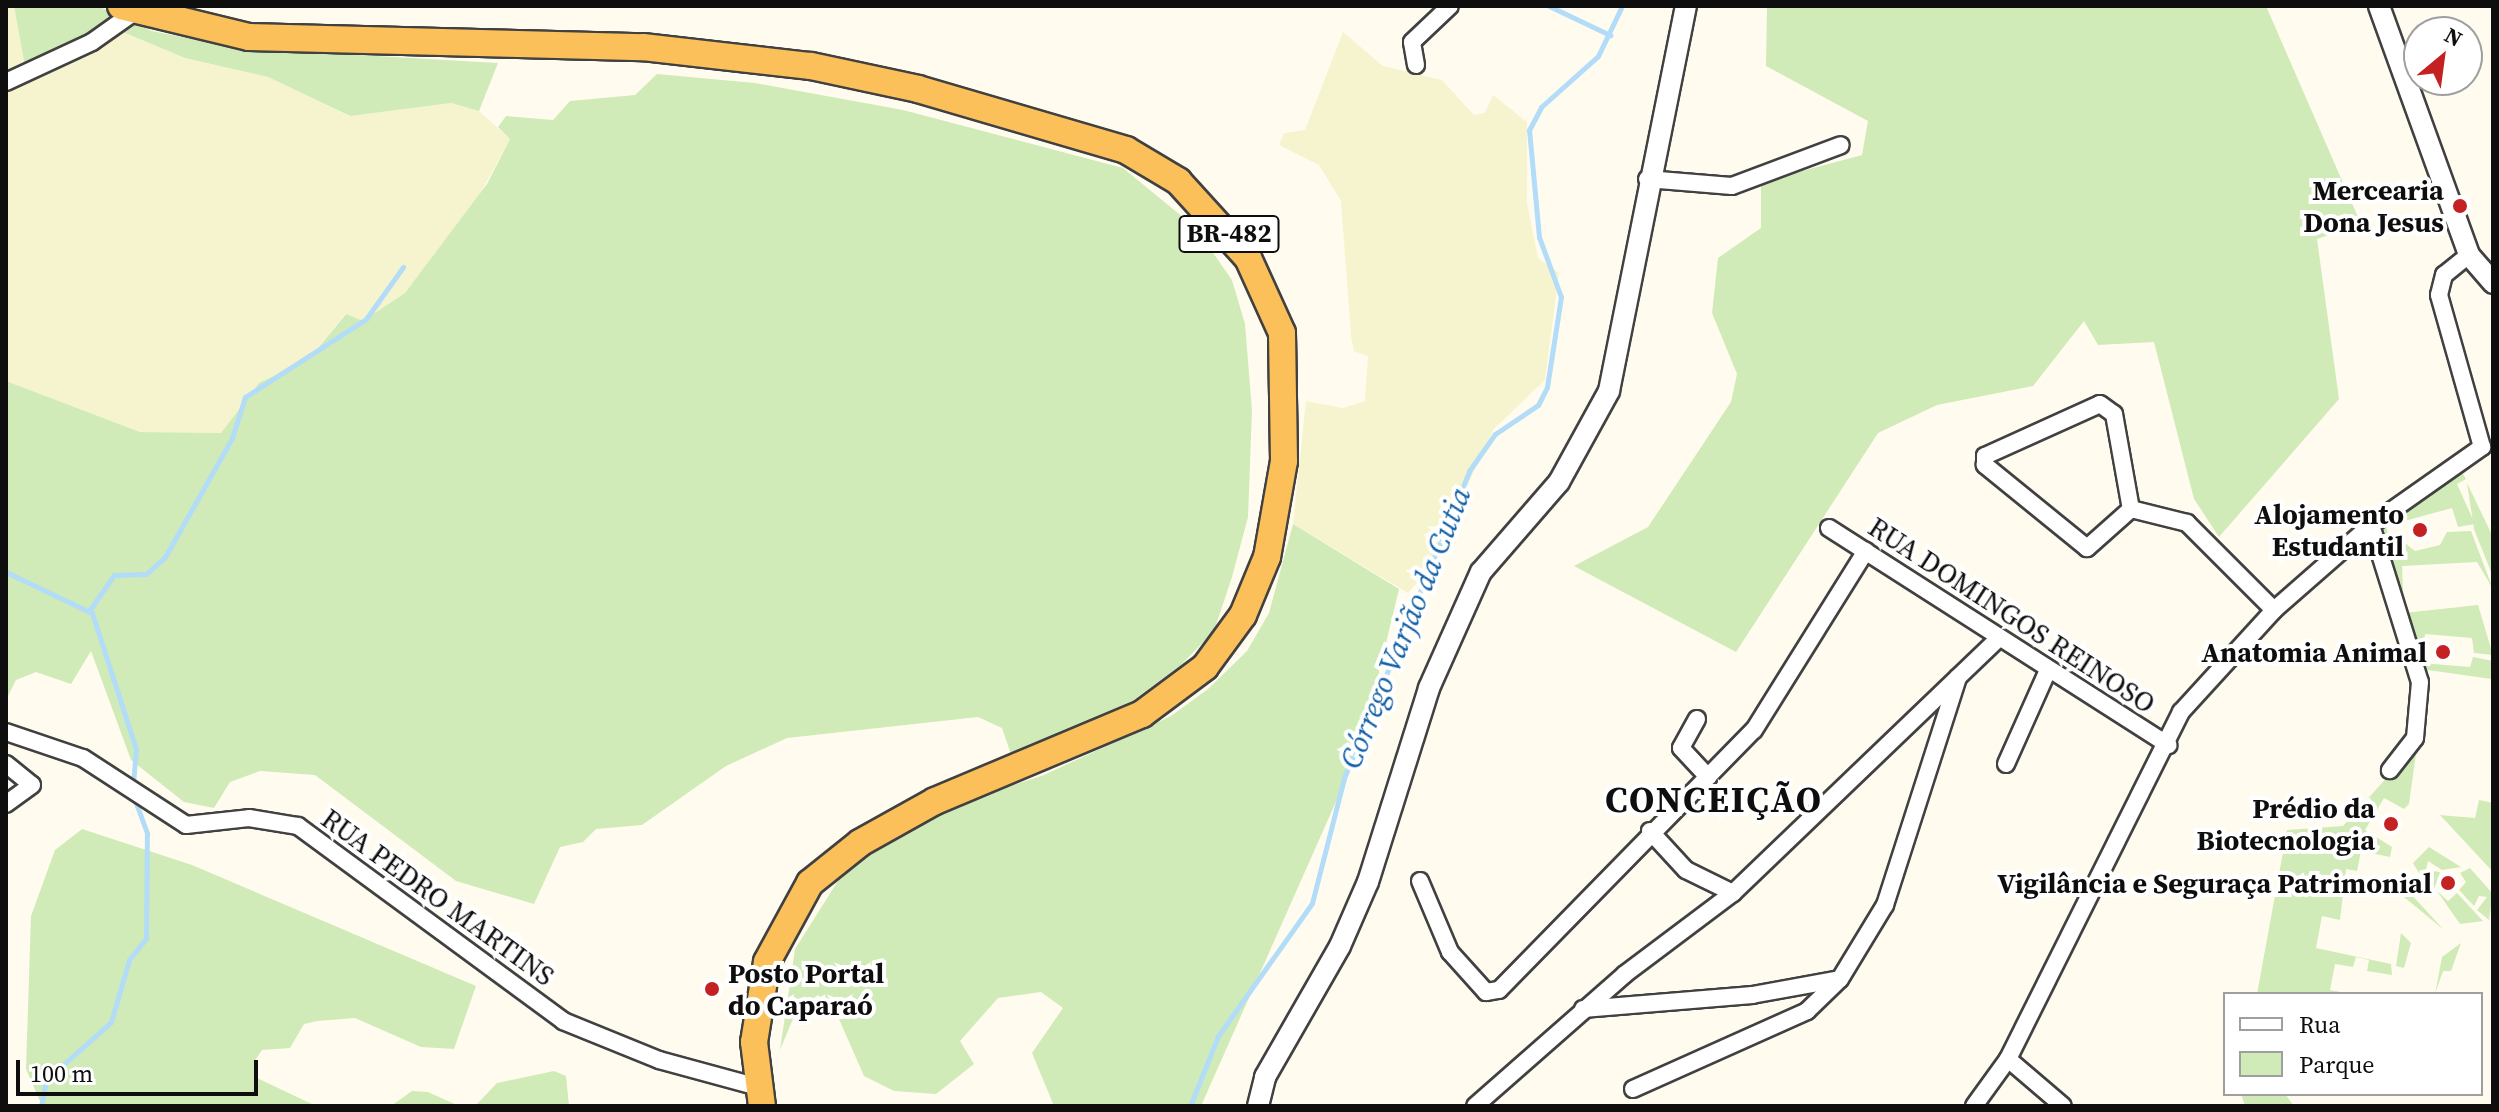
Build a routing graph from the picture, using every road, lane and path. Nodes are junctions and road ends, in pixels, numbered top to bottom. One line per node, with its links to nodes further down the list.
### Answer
1 (1450, 6): 5 (street)
2 (1686, 6): 8 (street)
3 (2379, 6): 9 (street)
4 (127, 10): 6 (street); 34 (highway, BR-482)
5 (1416, 65)
6 (6, 82)
7 (1841, 145): 8 (street)
8 (1647, 179): 35 (street)
9 (2469, 255): 10 (street); 12 (street)
10 (2493, 283)
11 (2131, 509): 11 (street); 15 (street)
12 (2371, 525): 15 (street); 24 (street)
13 (1829, 528): 14 (street, RUA DOMINGOS REINOSO)
14 (1866, 551): 16 (street, RUA DOMINGOS REINOSO); 25 (street)
15 (2274, 610): 21 (street)
16 (1998, 639): 17 (street, RUA DOMINGOS REINOSO); 18 (street)
17 (2048, 670): 21 (street, RUA DOMINGOS REINOSO); 23 (street)
18 (1958, 677): 29 (street); 30 (street)
19 (1697, 719): 25 (street)
20 (6, 732): 34 (street, RUA PEDRO MARTINS)
21 (2168, 745): 32 (street)
22 (6, 764): 26 (street)
23 (2006, 764)
24 (2390, 770)
25 (1708, 777): 27 (street)
26 (6, 804)
27 (1650, 831): 28 (street); 29 (street)
28 (1420, 881)
29 (1733, 893): 31 (street)
30 (1840, 979): 31 (street); 33 (street)
31 (1583, 1009): 36 (street)
32 (2008, 1059): 37 (street); 38 (street)
33 (1633, 1089)
34 (758, 1096)
35 (1258, 1106)
36 (1475, 1106)
37 (1974, 1106)
38 (2063, 1106)

